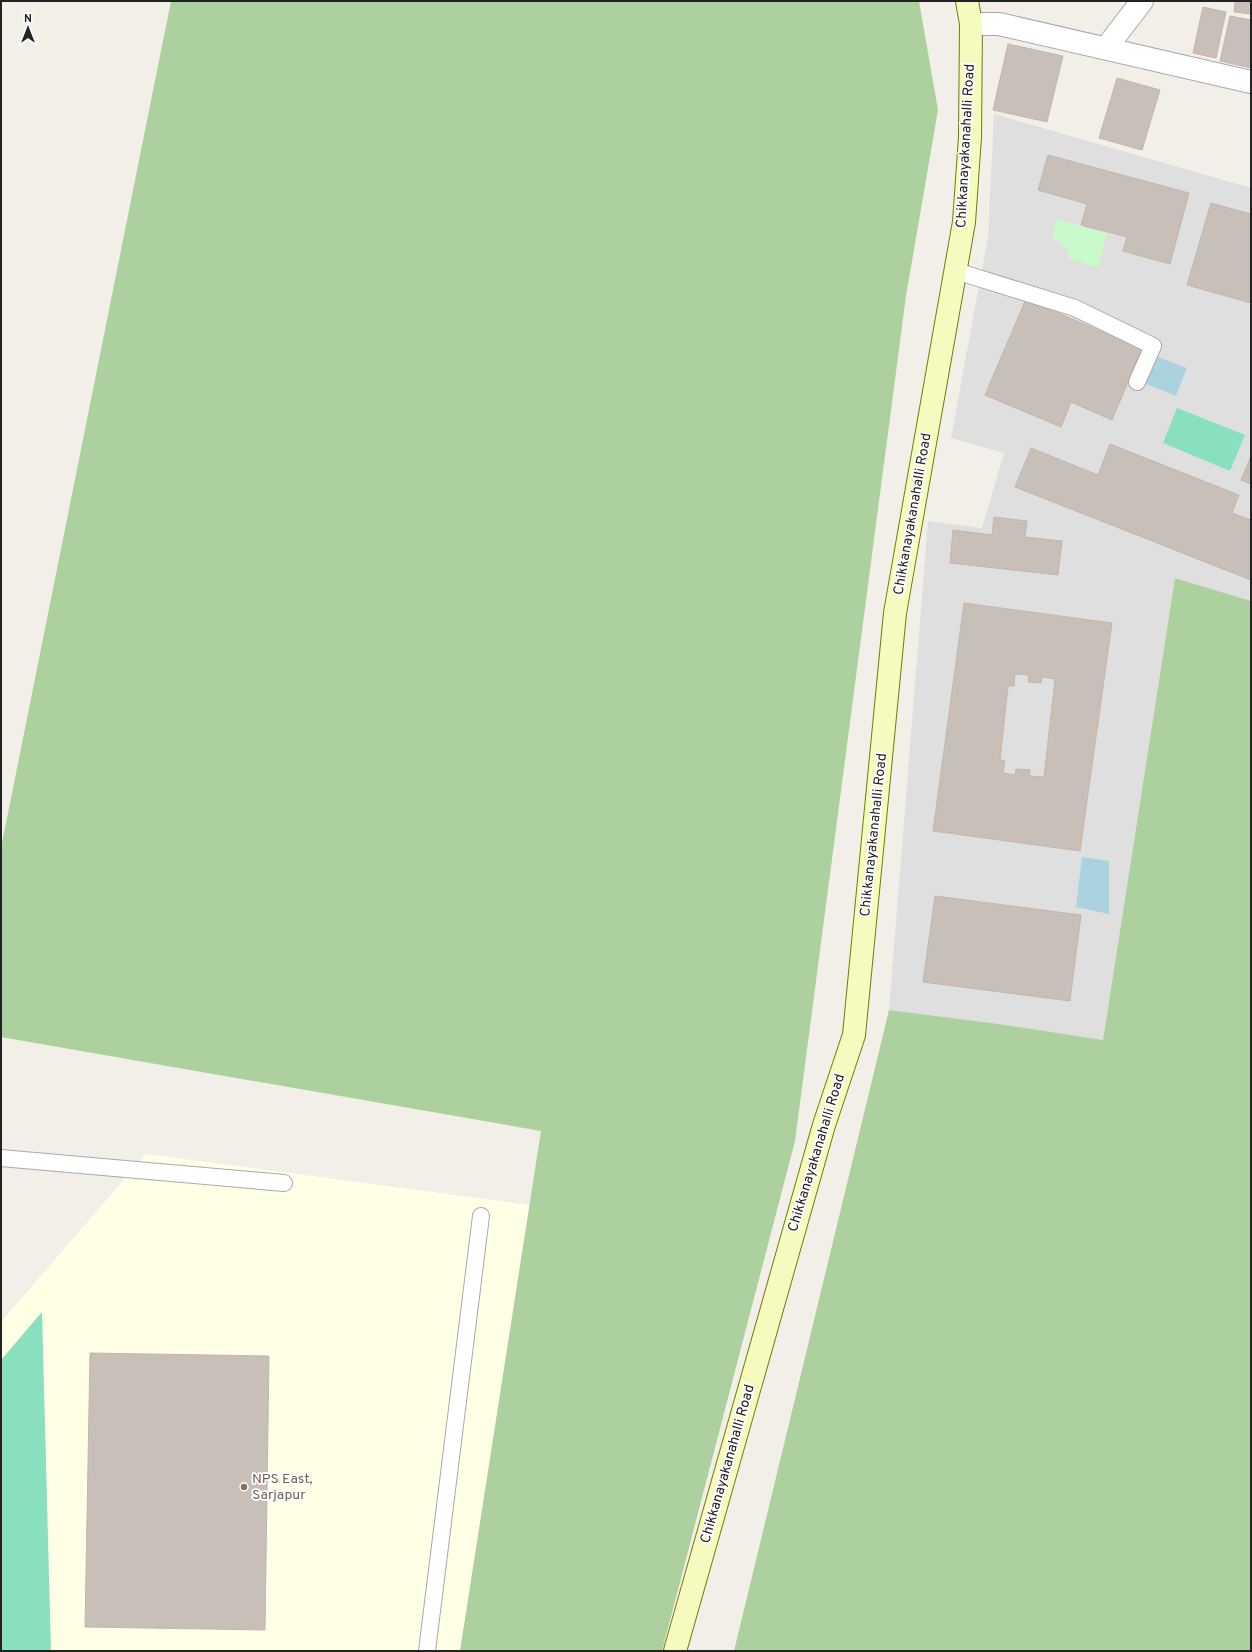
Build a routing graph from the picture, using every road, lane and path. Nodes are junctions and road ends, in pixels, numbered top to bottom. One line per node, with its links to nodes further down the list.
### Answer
1 (967, 1): 3 (main road, Chikkanayakanahalli Road)
2 (1142, 1): 4 (street)
3 (971, 24): 4 (street); 6 (main road, Chikkanayakanahalli Road)
4 (1106, 48): 5 (street)
5 (1251, 82)
6 (956, 271): 7 (lane); 12 (main road, Chikkanayakanahalli Road)
7 (1136, 382)
8 (1, 1158): 9 (lane)
9 (284, 1183)
10 (481, 1216): 11 (lane)
11 (427, 1651)
12 (675, 1651)

